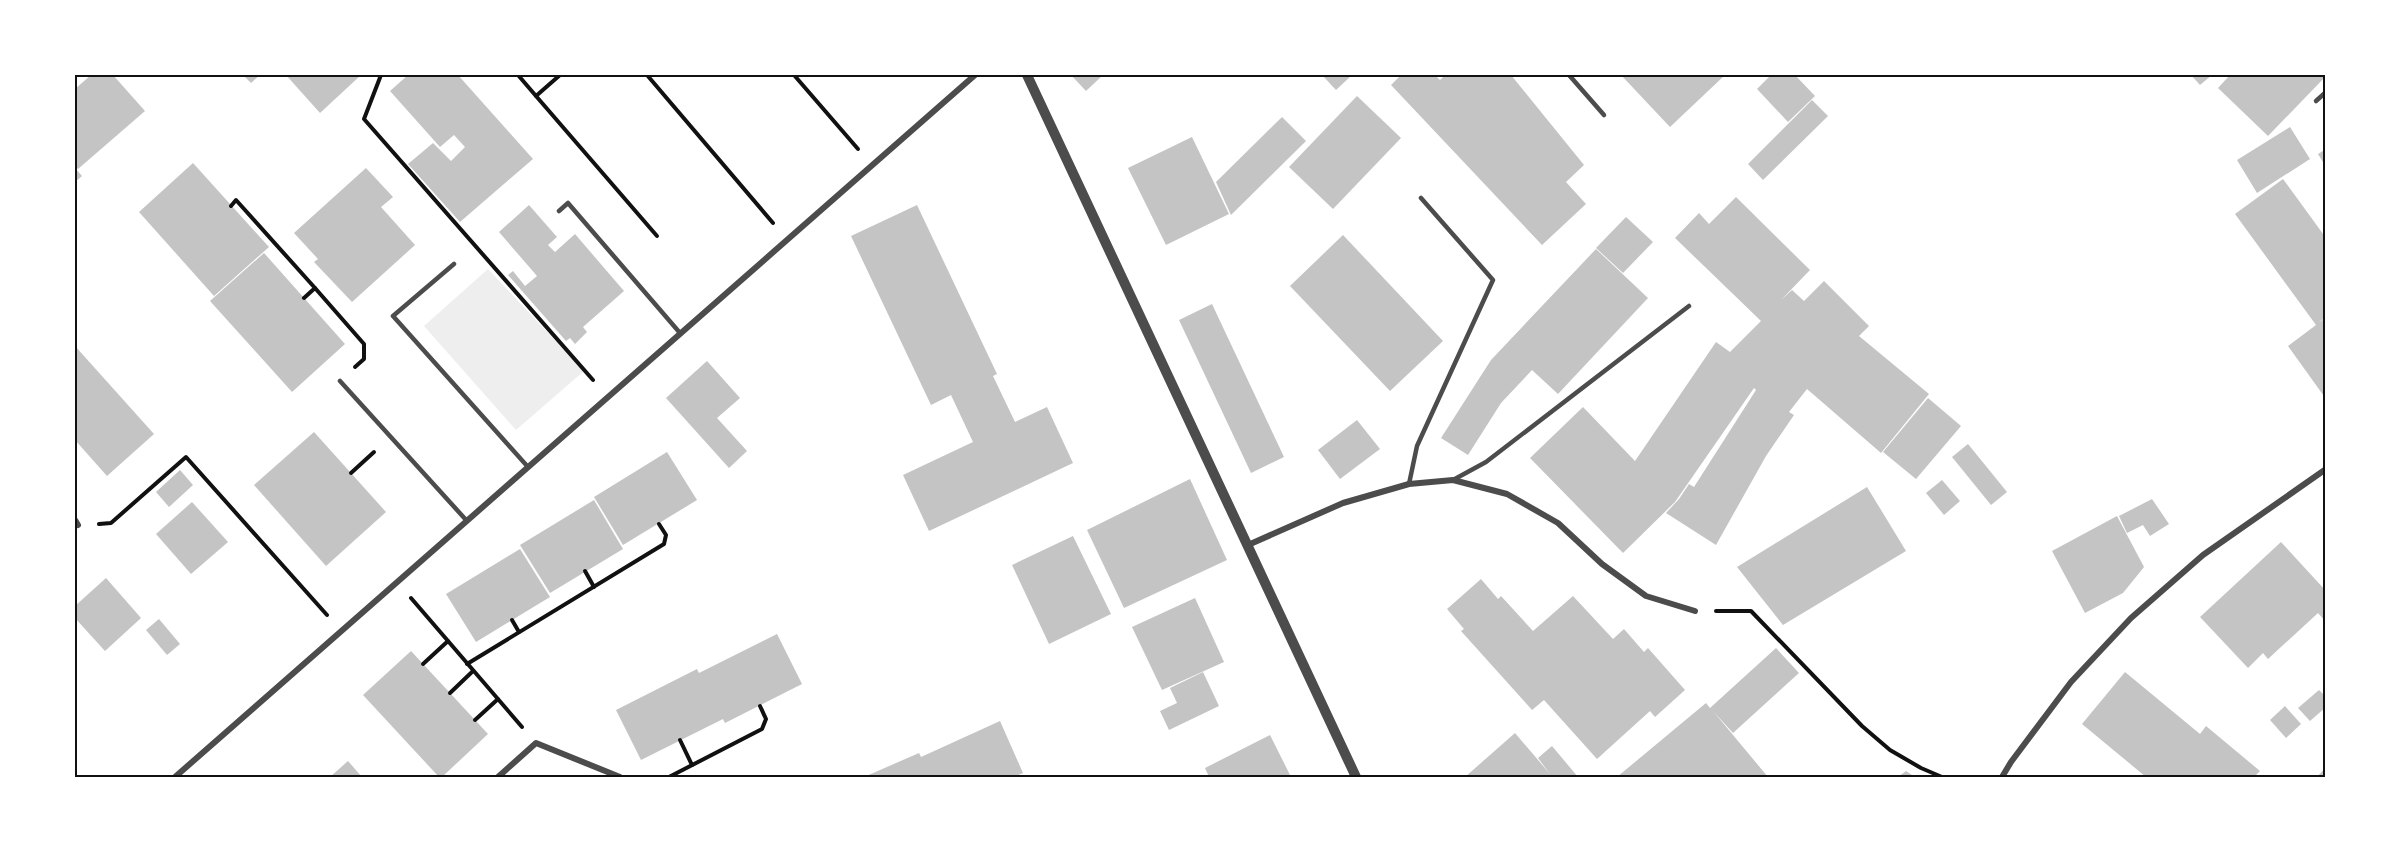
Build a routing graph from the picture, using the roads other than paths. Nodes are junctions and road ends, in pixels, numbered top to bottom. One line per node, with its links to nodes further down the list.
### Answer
1 (975, 75): 11 (street)
2 (1028, 75): 18 (street)
3 (1569, 75): 6 (lane)
4 (2326, 92): 5 (lane)
5 (2316, 101)
6 (1604, 115)
7 (1421, 198): 16 (lane)
8 (559, 210): 11 (lane)
9 (454, 264): 13 (lane)
10 (1689, 306): 15 (lane)
11 (680, 333): 13 (street)
12 (340, 381): 17 (lane)
13 (528, 467): 17 (street)
14 (2326, 469): 24 (street)
15 (1453, 480): 16 (street); 19 (street)
16 (1409, 484): 18 (street)
17 (467, 521): 20 (street)
18 (1248, 545): 23 (street)
19 (1695, 611)
20 (175, 777)
21 (498, 777): 22 (street)
22 (620, 777)
23 (1356, 777)
24 (2002, 777)

